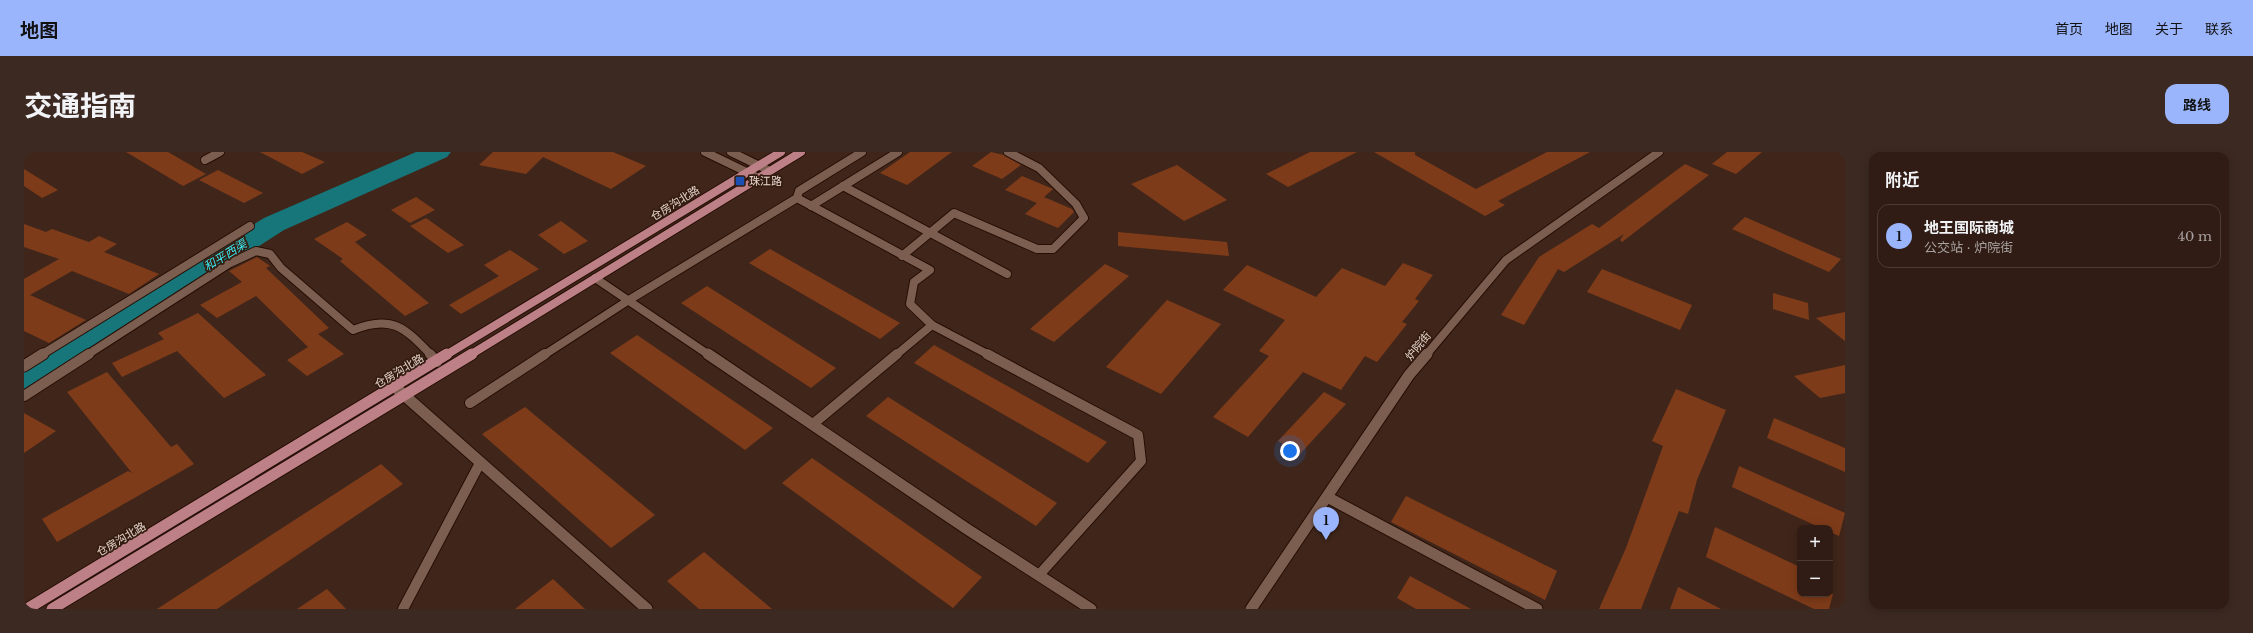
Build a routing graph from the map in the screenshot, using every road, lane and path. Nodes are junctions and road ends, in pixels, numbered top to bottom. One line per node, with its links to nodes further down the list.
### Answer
1 (220, 152): 10 (street)
2 (705, 152): 13 (street)
3 (731, 152): 11 (street)
4 (781, 152): 11 (main road, 仓房沟北路)
5 (801, 152): 12 (main road, 仓房沟北路)
6 (862, 152): 16 (lane)
7 (898, 152): 15 (lane)
8 (1008, 152): 19 (lane)
9 (1659, 152): 33 (street, 炉院街)
10 (205, 160)
11 (758, 165): 12 (street); 13 (main road, 仓房沟北路)
12 (770, 171): 14 (main road, 仓房沟北路)
13 (746, 172): 14 (street); 25 (main road, 仓房沟北路)
14 (759, 178): 22 (main road, 仓房沟北路)
15 (842, 186): 17 (lane); 19 (lane)
16 (797, 198): 17 (lane); 23 (lane)
17 (811, 206): 20 (lane)
18 (250, 226): 26 (street)
19 (930, 233): 20 (lane); 21 (lane)
20 (902, 256): 24 (lane)
21 (1007, 274)
22 (595, 278): 23 (street); 29 (main road, 仓房沟北路)
23 (629, 300): 30 (lane); 31 (street)
24 (932, 325): 31 (lane); 34 (lane)
25 (437, 362): 27 (main road, 仓房沟北路); 28 (lane)
26 (24, 366)
27 (395, 387): 29 (street); 35 (main road, 仓房沟北路)
28 (24, 396)
29 (404, 396): 32 (street); 36 (main road, 仓房沟北路)
30 (470, 404)
31 (812, 424): 34 (street)
32 (480, 463): 37 (lane); 38 (street)
33 (1327, 497): 40 (street, 炉院街); 41 (street)
34 (1039, 575): 39 (street)
35 (27, 609)
36 (52, 609)
37 (403, 609)
38 (647, 609)
39 (1091, 609)
40 (1251, 609)
41 (1537, 609)

